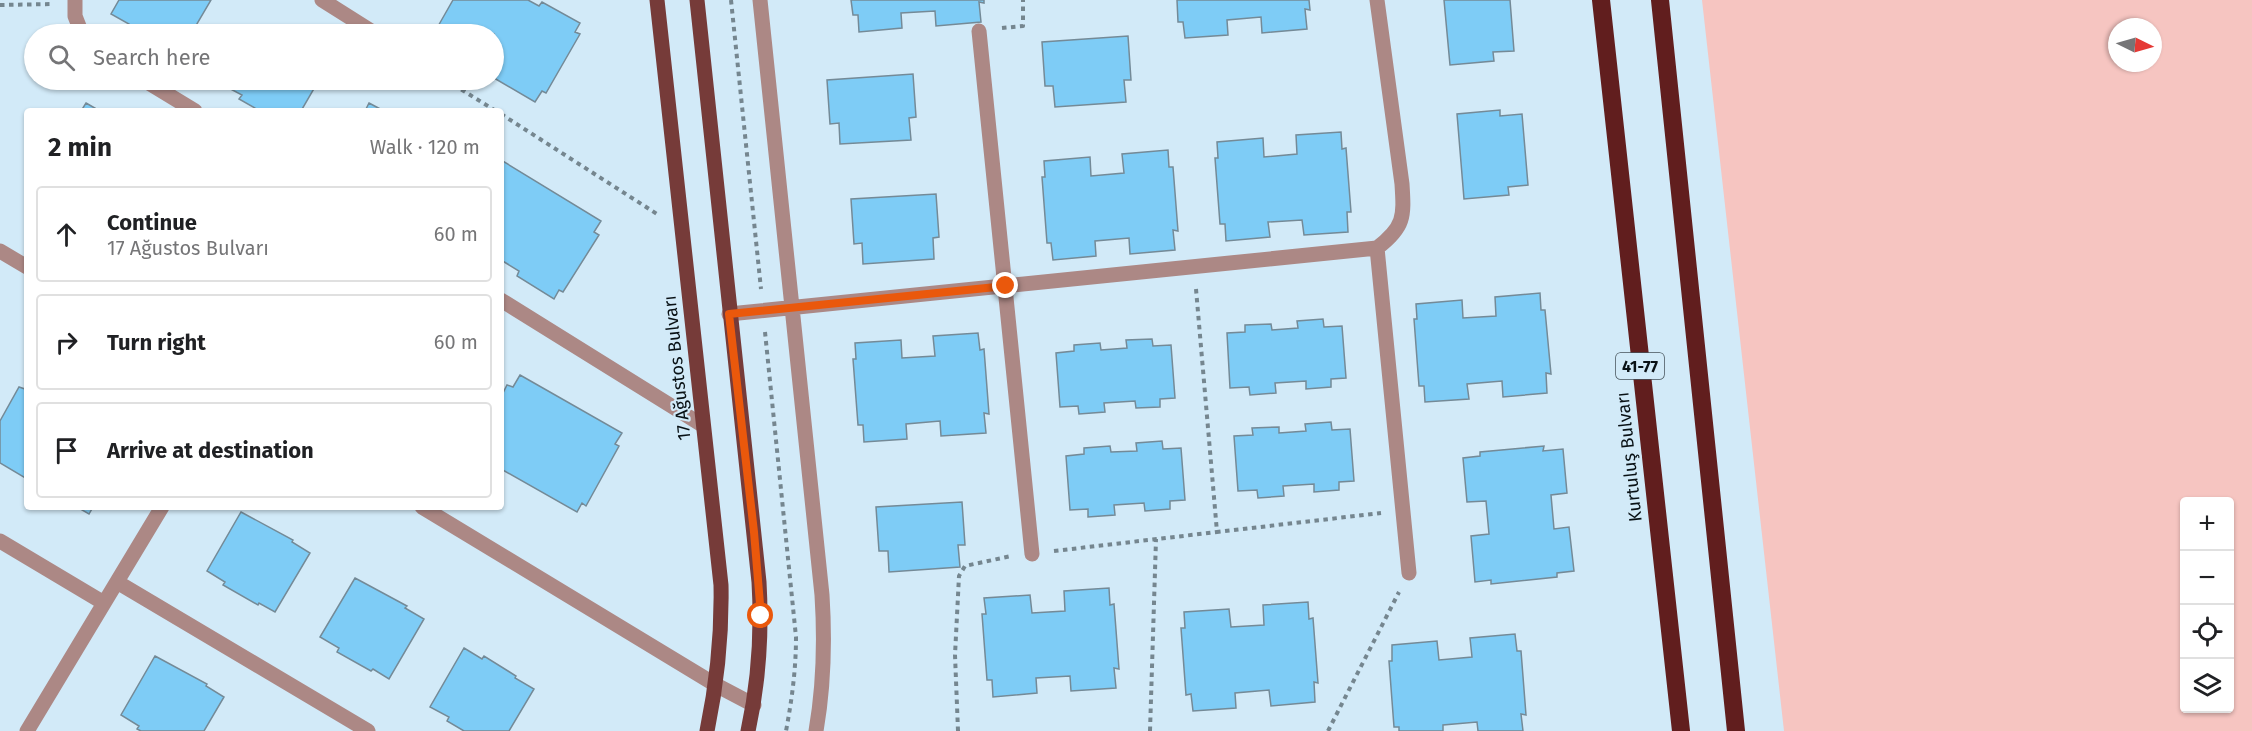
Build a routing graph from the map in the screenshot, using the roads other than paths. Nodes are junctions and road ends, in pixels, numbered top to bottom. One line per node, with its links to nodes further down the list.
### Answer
1 (322, 0): 10 (street)
2 (657, 0): 21 (main road, 17 Ağustos Bulvarı)
3 (697, 0): 20 (main road)
4 (760, 0): 19 (street)
5 (1377, 0): 14 (street)
6 (1600, 0): 36 (highway, Kurtuluş Bulvarı / 41-77)
7 (1660, 0): 37 (highway)
8 (74, 2): 9 (street)
9 (78, 24)
10 (360, 24)
11 (980, 31): 17 (street)
12 (160, 90): 13 (street)
13 (190, 108)
14 (1377, 248): 17 (street); 26 (street)
15 (0, 251): 16 (street)
16 (24, 265)
17 (1006, 286): 19 (street); 25 (street)
18 (504, 302): 21 (street)
19 (792, 308): 20 (street); 35 (street)
20 (729, 314): 30 (main road)
21 (702, 425): 29 (main road, 17 Ağustos Bulvarı)
22 (160, 510): 27 (street)
23 (427, 510): 29 (street)
24 (0, 541): 28 (street)
25 (1032, 554)
26 (1409, 573)
27 (117, 582): 28 (street); 32 (street)
28 (104, 603): 31 (street)
29 (716, 685): 30 (street); 33 (main road, 17 Ağustos Bulvarı)
30 (753, 705): 34 (main road)
31 (27, 731)
32 (368, 731)
33 (707, 731)
34 (748, 731)
35 (816, 731)
36 (1681, 731)
37 (1736, 731)

